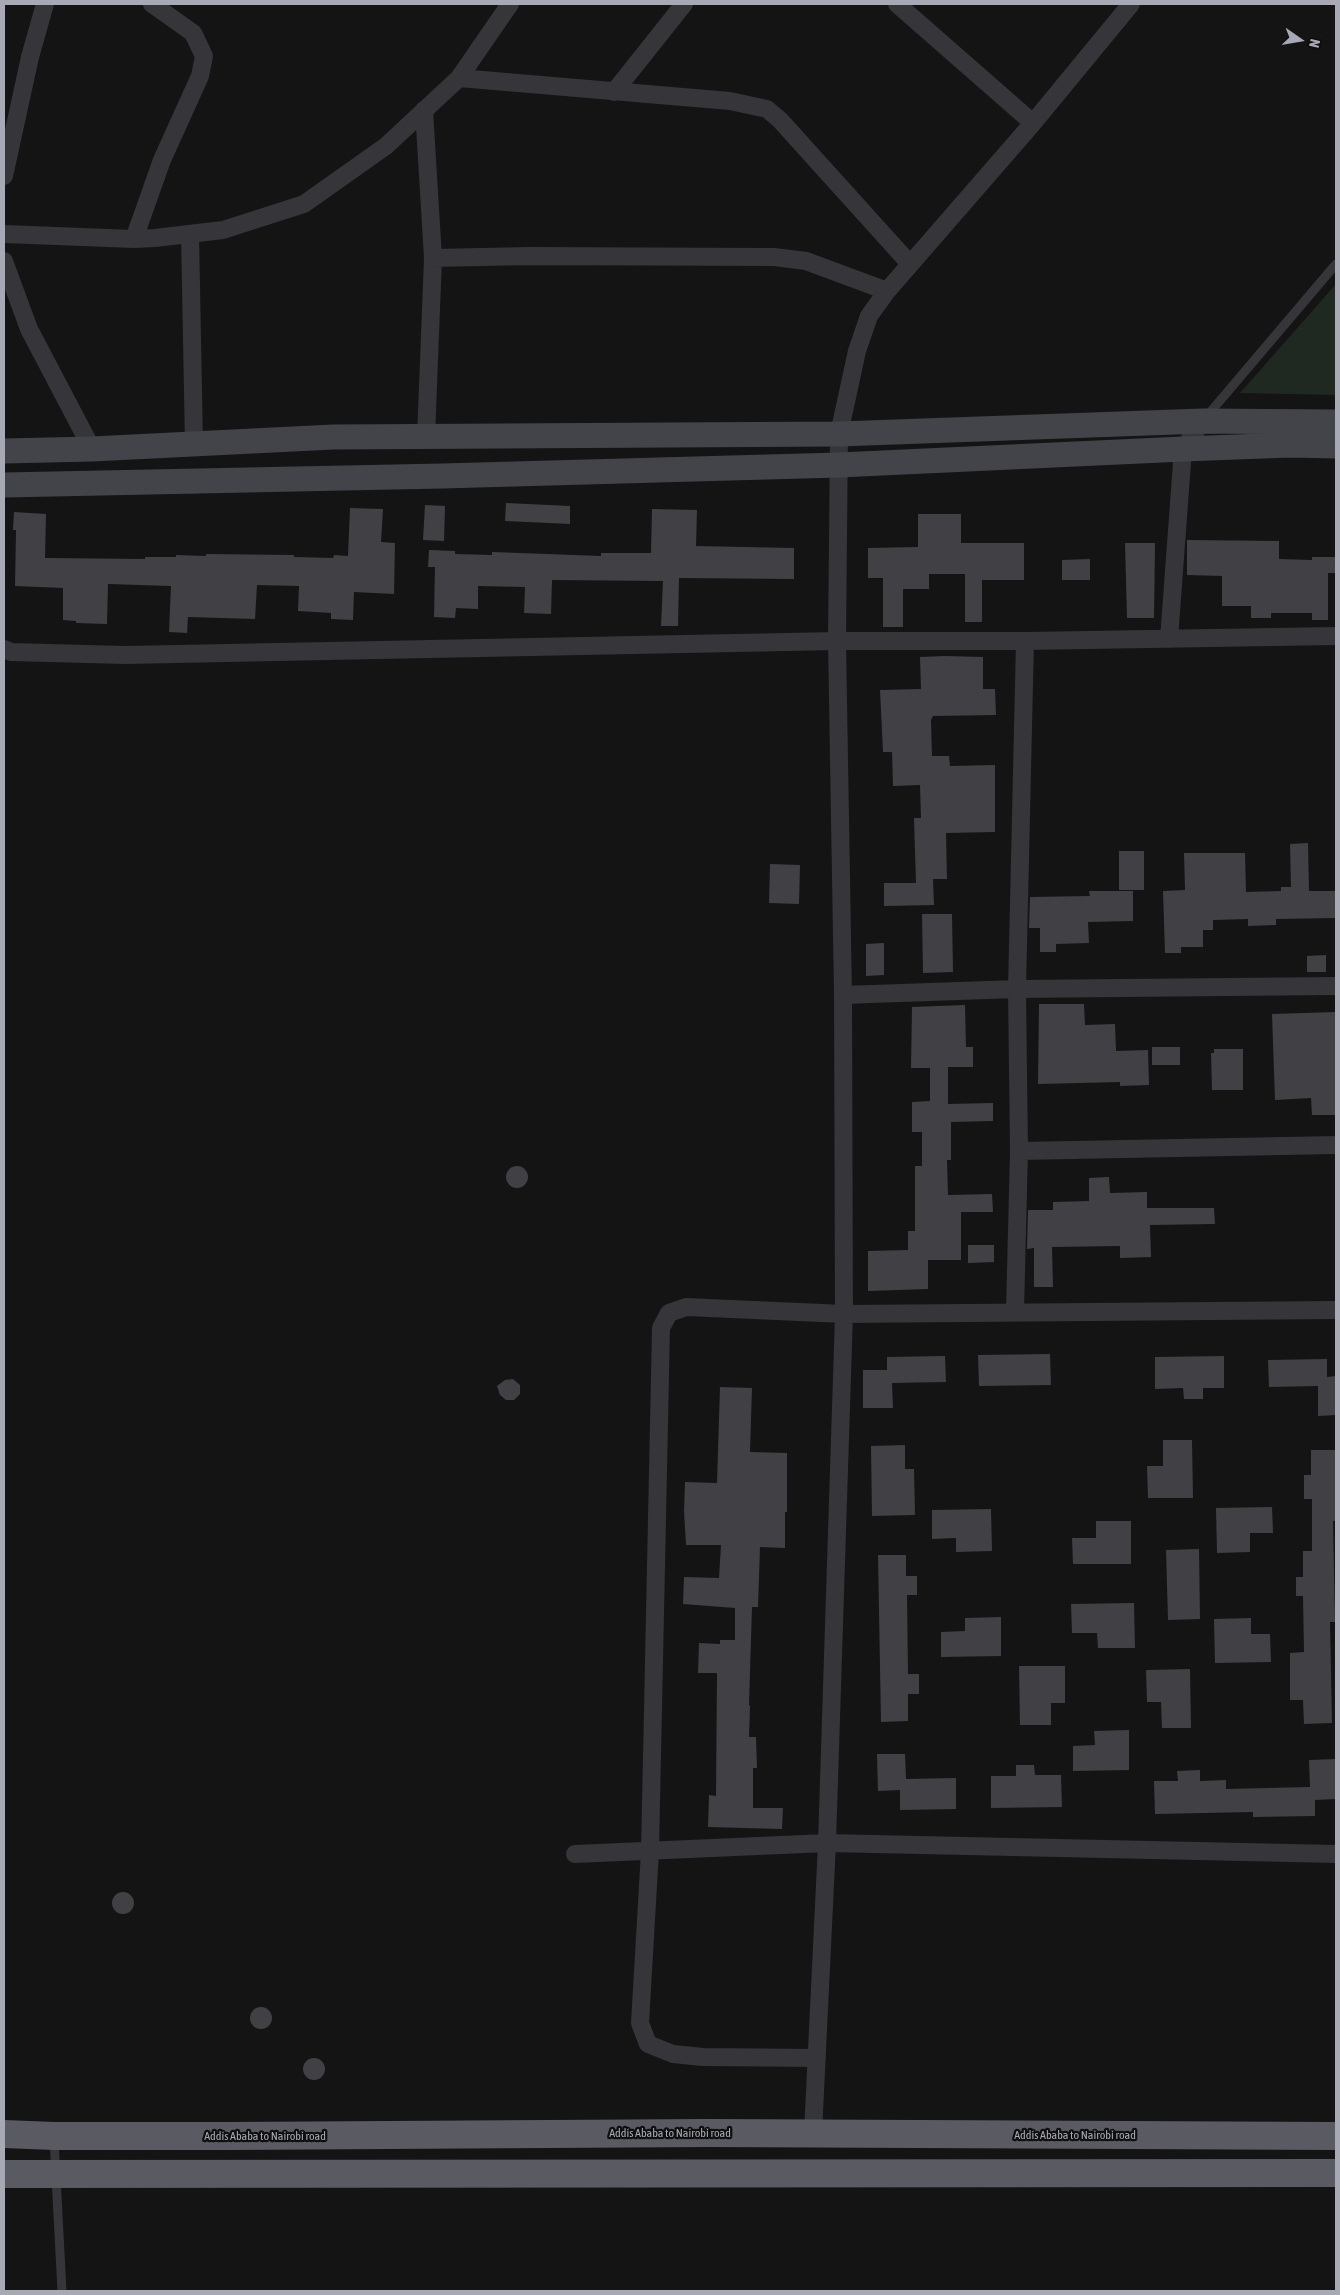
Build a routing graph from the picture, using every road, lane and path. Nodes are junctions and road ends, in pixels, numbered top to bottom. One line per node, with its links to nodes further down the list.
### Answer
1 (45, 4): 11 (street)
2 (152, 4): 14 (street)
3 (510, 4): 7 (street)
4 (684, 4): 8 (street)
5 (897, 4): 10 (street)
6 (1131, 4): 10 (street)
7 (459, 78): 8 (street); 9 (street)
8 (614, 92): 17 (street)
9 (424, 110): 13 (street); 15 (street)
10 (1033, 123): 17 (street)
11 (4, 176)
12 (4, 234): 14 (street)
13 (190, 234): 14 (street); 24 (street)
14 (134, 239)
15 (433, 258): 19 (street); 23 (street)
16 (4, 261): 26 (street)
17 (910, 264): 19 (street)
18 (1336, 264): 20 (lane)
19 (887, 291): 22 (street)
20 (1203, 421): 21 (main road); 22 (main road); 27 (street)
21 (1336, 422)
22 (839, 434): 23 (main road); 29 (street)
23 (426, 436): 24 (main road)
24 (194, 444): 26 (main road)
25 (1336, 446): 27 (main road)
26 (92, 449): 28 (main road)
27 (1183, 449): 29 (main road); 32 (street)
28 (4, 451)
29 (839, 465): 30 (main road); 33 (street)
30 (4, 485)
31 (1336, 636): 32 (street)
32 (1169, 639): 34 (street)
33 (837, 641): 34 (street); 35 (street); 38 (street)
34 (1025, 641): 37 (street)
35 (4, 649)
36 (1336, 986): 37 (street)
37 (1017, 989): 38 (street); 40 (street)
38 (843, 995): 43 (street)
39 (1336, 1145): 40 (street)
40 (1019, 1151): 42 (street)
41 (1336, 1310): 42 (street)
42 (1015, 1311): 43 (street)
43 (844, 1314): 44 (street); 45 (street)
44 (827, 1843): 45 (street); 47 (street); 48 (street)
45 (650, 1851): 46 (street); 48 (street)
46 (575, 1854)
47 (1336, 1854)
48 (817, 2058): 49 (street)
49 (813, 2133): 51 (highway, Addis Ababa to Nairobi road); 52 (highway, Addis Ababa to Nairobi road)
50 (4, 2134): 51 (highway, Addis Ababa to Nairobi road)
51 (54, 2136): 55 (lane)
52 (1336, 2136)
53 (1336, 2173): 55 (highway)
54 (4, 2174): 55 (highway)
55 (54, 2174): 56 (lane)
56 (62, 2291)

